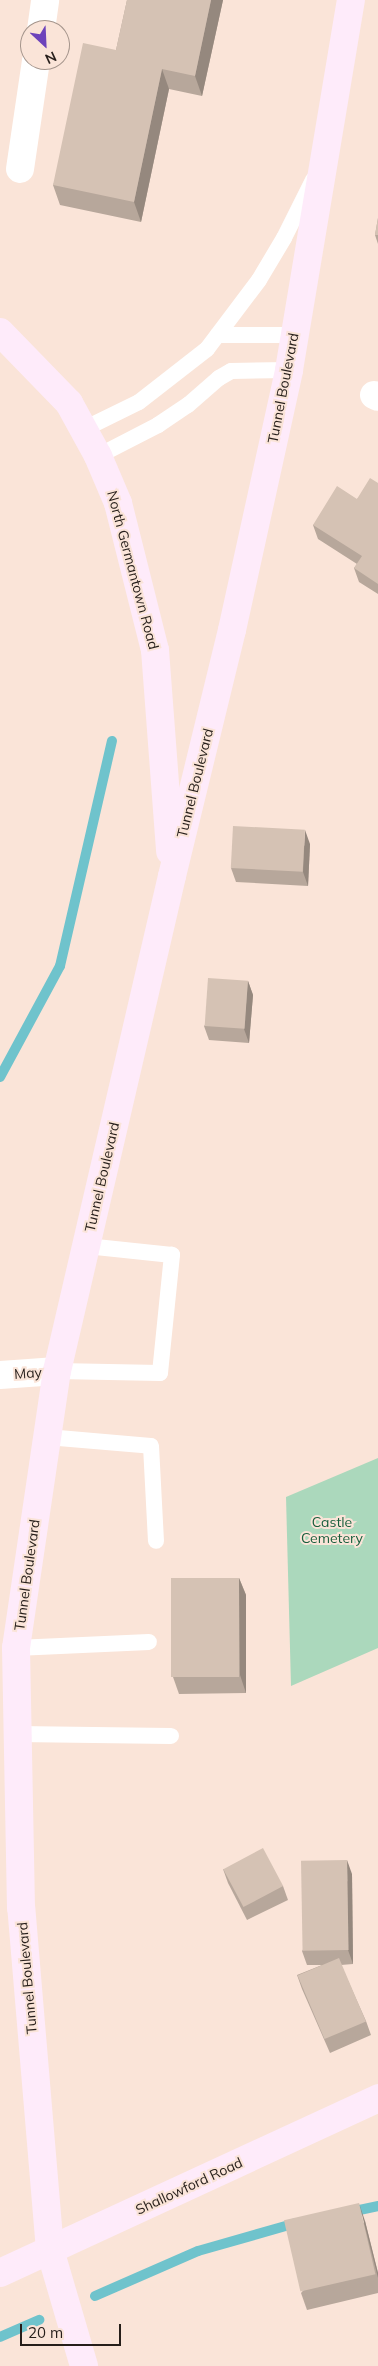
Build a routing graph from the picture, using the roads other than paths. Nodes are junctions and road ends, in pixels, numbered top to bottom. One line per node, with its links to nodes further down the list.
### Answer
1 (45, 0): 3 (street)
2 (351, 0): 5 (main road, Tunnel Boulevard)
3 (42, 20)
4 (35, 70): 6 (street)
5 (324, 158): 8 (lane); 9 (main road, Tunnel Boulevard)
6 (20, 169)
7 (0, 332): 11 (main road, North Germantown Road)
8 (218, 335): 9 (lane); 11 (lane)
9 (294, 336): 10 (main road, Tunnel Boulevard)
10 (289, 370): 12 (lane); 13 (main road, Tunnel Boulevard)
11 (84, 429): 12 (main road, North Germantown Road)
12 (98, 456): 13 (main road, North Germantown Road)
13 (172, 876): 14 (main road, Tunnel Boulevard)
14 (86, 1246): 15 (main road, Tunnel Boulevard); 15 (lane)
15 (57, 1371): 16 (street, May); 17 (main road, Tunnel Boulevard)
16 (0, 1375)
17 (47, 1437): 18 (lane); 20 (main road, Tunnel Boulevard)
18 (156, 1541)
19 (149, 1642): 20 (lane)
20 (16, 1648): 21 (main road, Tunnel Boulevard)
21 (18, 1734): 22 (lane); 24 (main road, Tunnel Boulevard)
22 (171, 1736)
23 (378, 2098): 24 (main road, Shallowford Road)
24 (50, 2250): 25 (main road, Shallowford Road); 26 (main road, Tunnel Boulevard)
25 (0, 2273)
26 (84, 2366)

